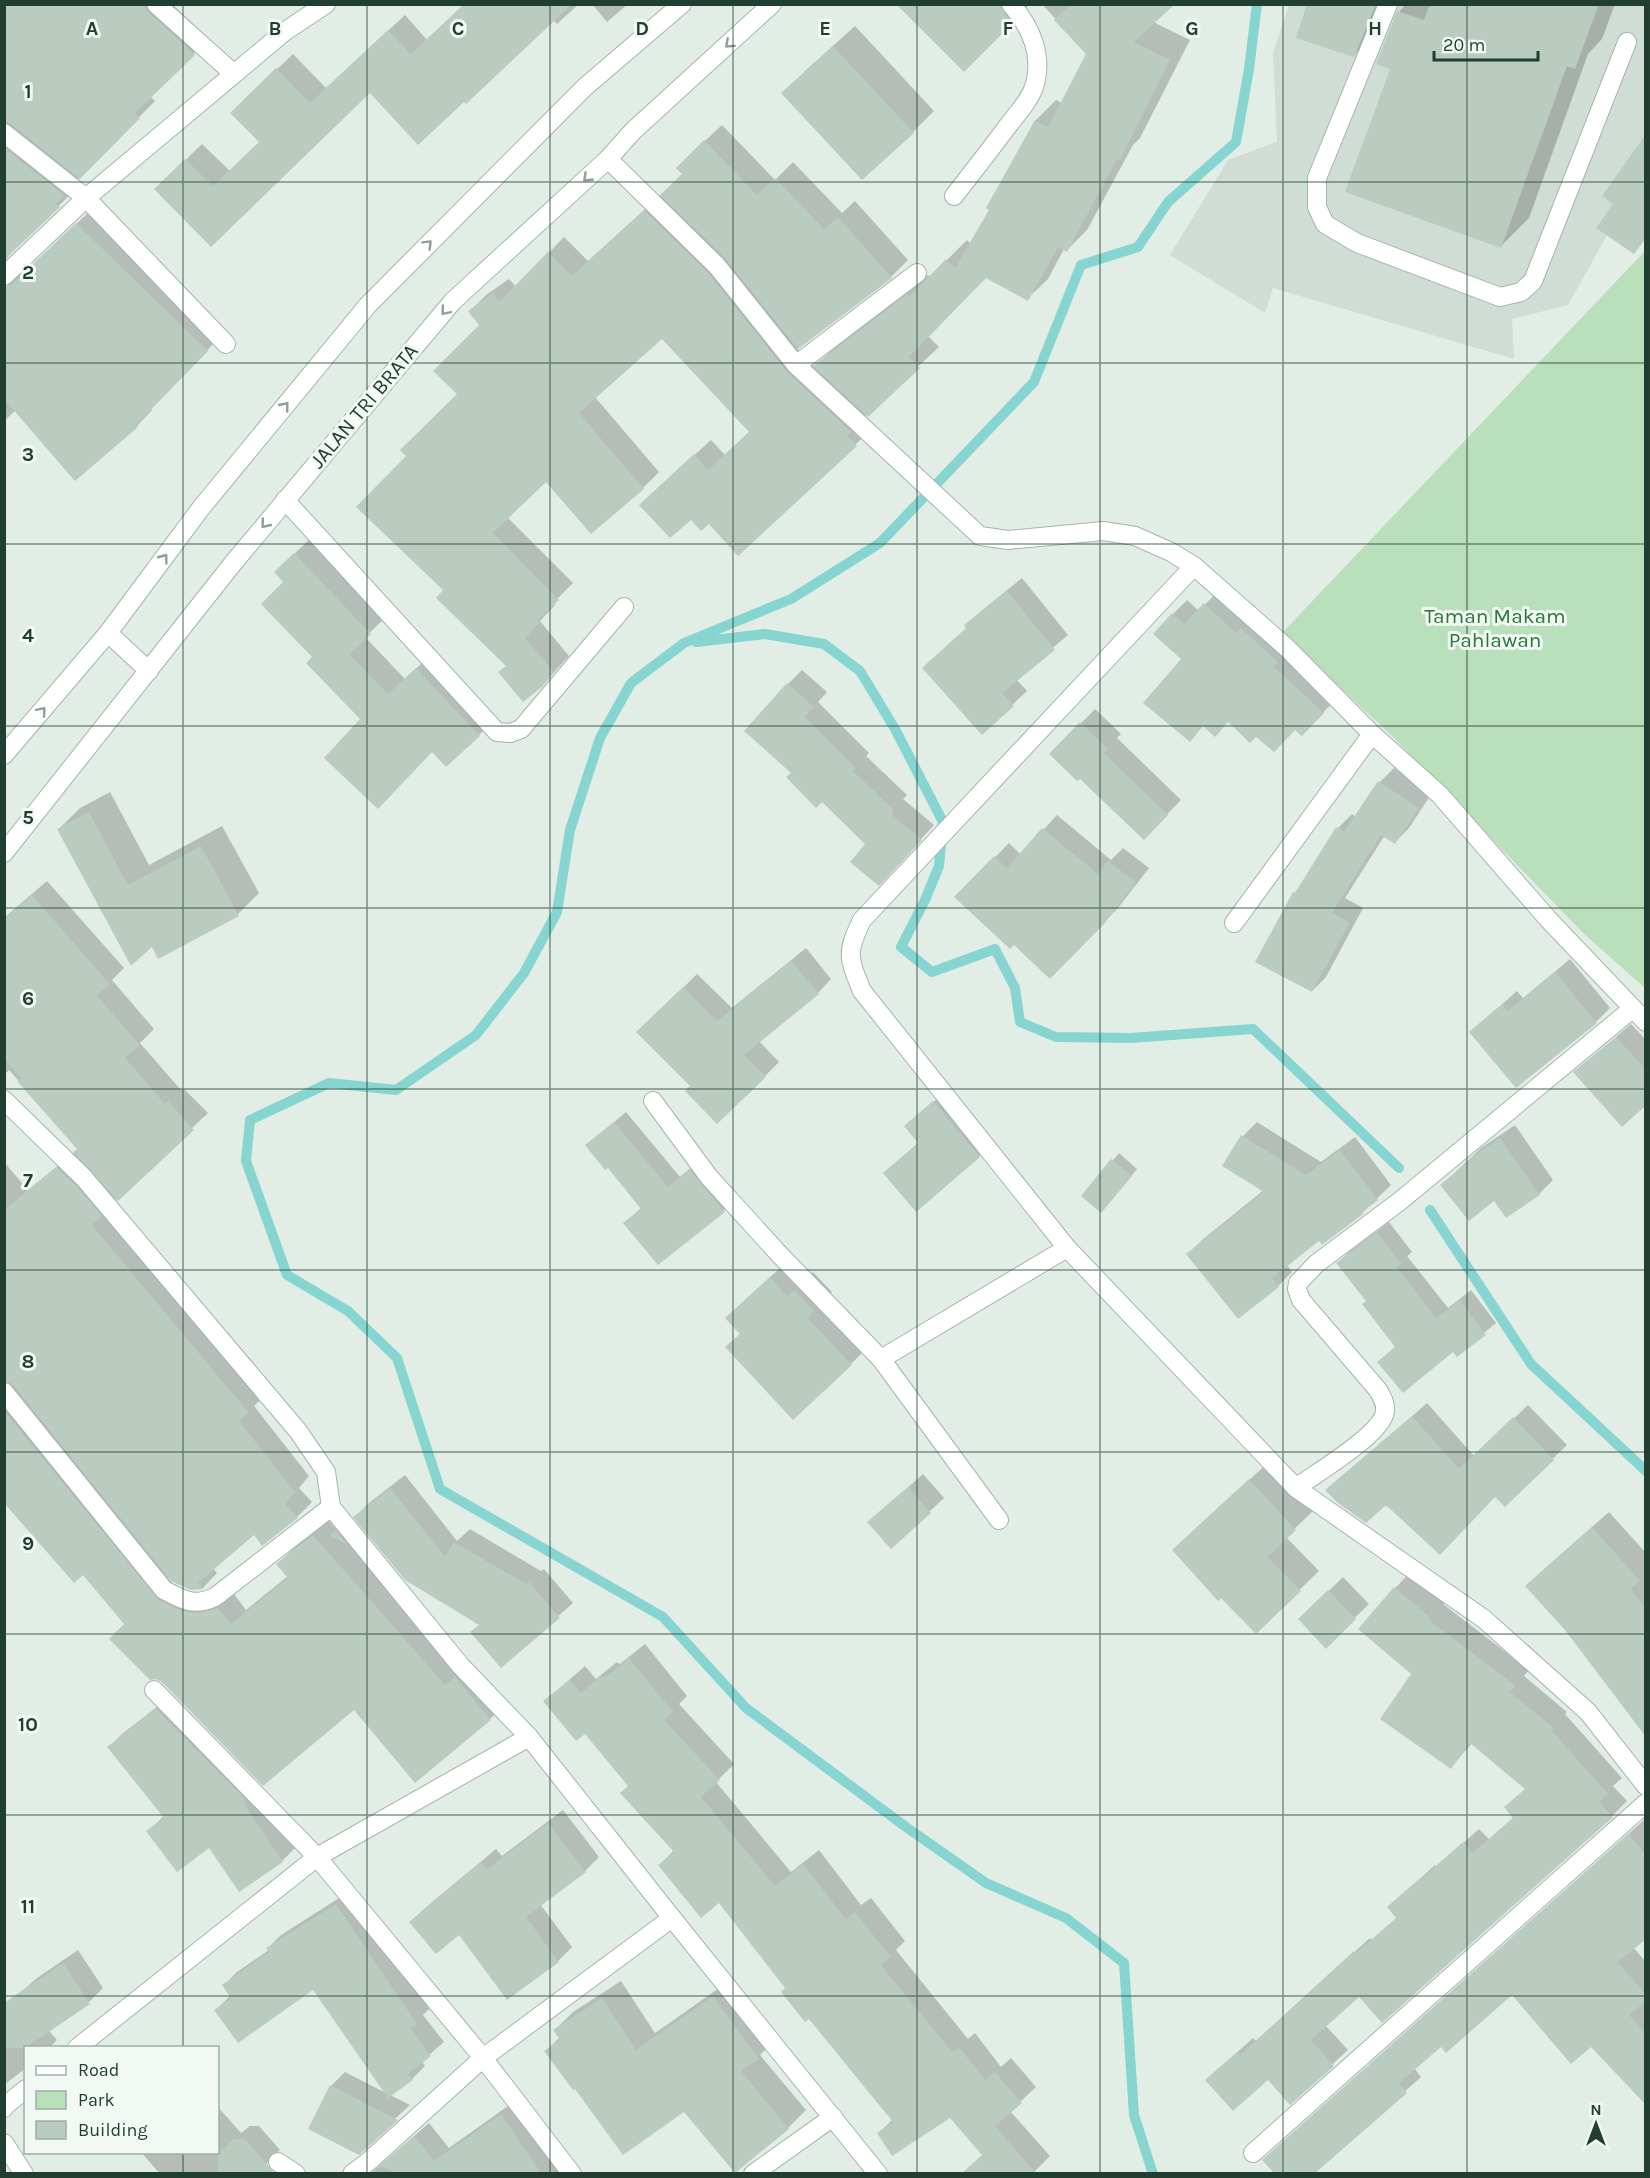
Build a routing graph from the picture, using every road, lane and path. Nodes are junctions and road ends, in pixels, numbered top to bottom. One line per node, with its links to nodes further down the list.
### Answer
1 (156, 4): 8 (street)
2 (326, 4): 8 (street)
3 (682, 4): 20 (street, one-way to 3)
4 (772, 4): 10 (street, JALAN TRI BRATA, one-way to 10)
5 (1011, 4): 11 (street)
6 (1388, 4): 7 (street)
7 (1627, 42)
8 (234, 74): 12 (street)
9 (4, 133): 12 (street)
10 (608, 159): 16 (street); 17 (street, JALAN TRI BRATA, one-way to 17)
11 (954, 196)
12 (86, 198): 14 (street); 15 (street)
13 (917, 273): 16 (street)
14 (4, 276)
15 (226, 344)
16 (796, 365): 18 (street)
17 (285, 500): 19 (street); 21 (street, JALAN TRI BRATA, one-way to 21)
18 (1194, 566): 22 (street); 29 (street)
19 (624, 607)
20 (108, 633): 21 (street); 23 (street, one-way to 20)
21 (149, 671): 24 (street, JALAN TRI BRATA)
22 (1372, 734): 25 (street); 26 (street)
23 (4, 755)
24 (4, 854)
25 (1234, 923)
26 (1639, 1016): 32 (street)
27 (653, 1101): 30 (street)
28 (6, 1105): 33 (street)
29 (1067, 1248): 30 (street); 32 (street)
30 (881, 1359): 34 (street)
31 (4, 1392): 33 (street)
32 (1296, 1488): 37 (street)
33 (331, 1508): 36 (street)
34 (999, 1520)
35 (154, 1690): 39 (street)
36 (529, 1737): 39 (street); 40 (street)
37 (1646, 1786)
38 (1646, 1803): 47 (street)
39 (317, 1857): 41 (street); 42 (street)
40 (672, 1918): 42 (street); 45 (street)
41 (80, 2046)
42 (483, 2058): 51 (street); 52 (street)
43 (24, 2091): 44 (street)
44 (4, 2108)
45 (833, 2117): 53 (street); 54 (street)
46 (4, 2143): 49 (street)
47 (1253, 2153)
48 (278, 2162): 50 (street)
49 (24, 2174)
50 (296, 2174)
51 (352, 2174)
52 (572, 2174)
53 (753, 2174)
54 (878, 2174)

